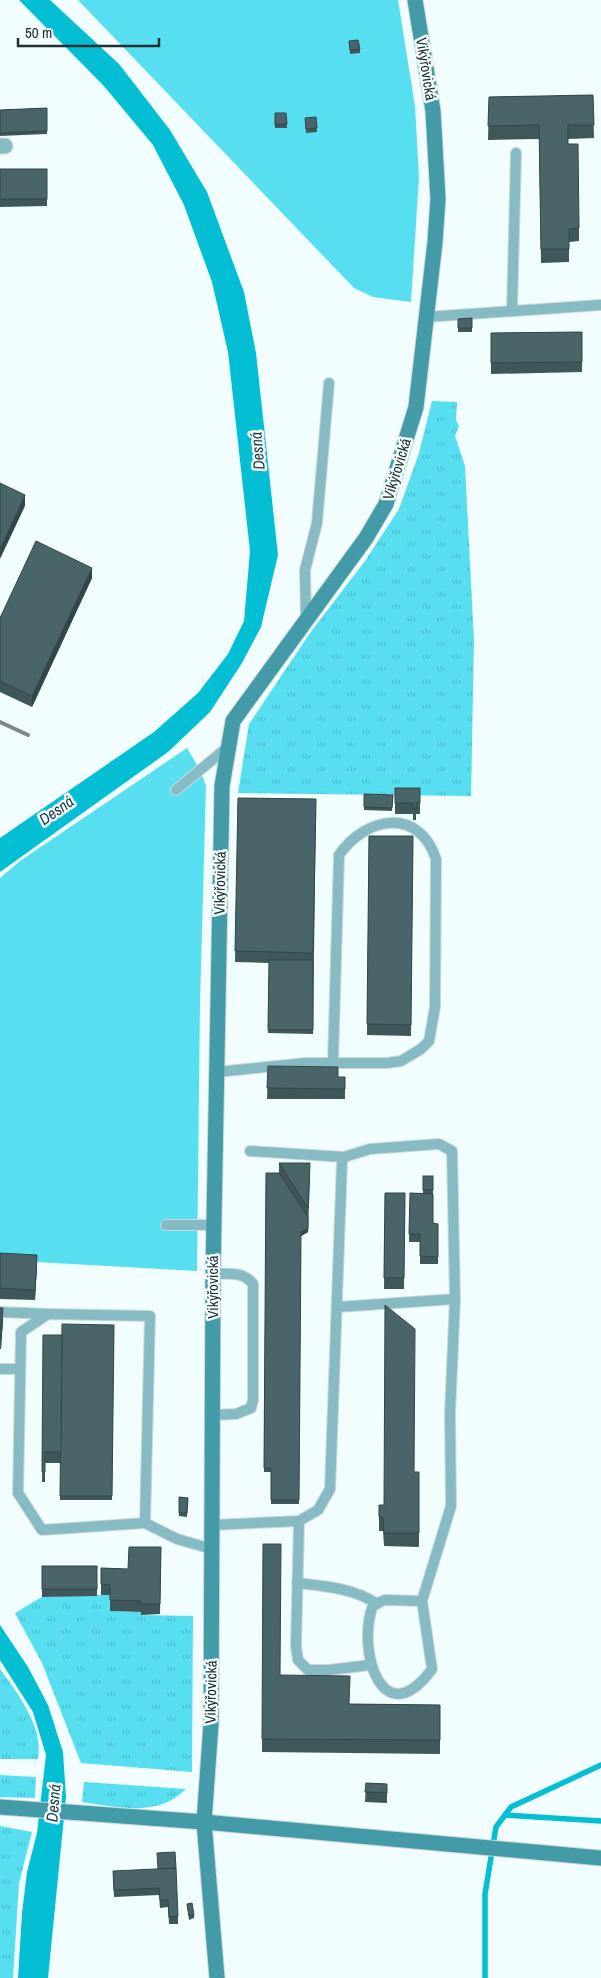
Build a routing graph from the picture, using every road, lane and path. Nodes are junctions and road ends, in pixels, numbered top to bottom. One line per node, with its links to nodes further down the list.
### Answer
1 (416, 0): 5 (street, Vikýřovická)
2 (516, 154): 4 (lane)
3 (601, 305): 4 (lane)
4 (512, 310): 5 (lane)
5 (426, 317): 7 (street, Vikýřovická)
6 (329, 383): 7 (lane)
7 (306, 620): 8 (street, Vikýřovická)
8 (229, 746): 9 (lane); 11 (street, Vikýřovická)
9 (176, 790)
10 (333, 1062): 10 (lane); 11 (lane)
11 (217, 1072): 15 (street, Vikýřovická)
12 (250, 1150): 13 (lane)
13 (344, 1157): 17 (lane); 18 (lane)
14 (166, 1225): 15 (lane)
15 (214, 1225): 16 (street, Vikýřovická)
16 (213, 1274): 23 (street, Vikýřovická); 23 (lane)
17 (455, 1299): 18 (lane); 29 (lane)
18 (338, 1307): 24 (lane)
19 (0, 1312): 20 (lane)
20 (48, 1314): 22 (lane); 25 (lane)
21 (0, 1369): 22 (lane)
22 (20, 1369): 25 (lane)
23 (213, 1415): 26 (street, Vikýřovická)
24 (299, 1521): 26 (lane); 28 (lane)
25 (145, 1523): 27 (lane)
26 (212, 1525): 27 (street, Vikýřovická)
27 (212, 1549): 33 (street, Vikýřovická)
28 (297, 1583): 30 (lane); 31 (lane)
29 (422, 1601): 30 (lane); 31 (lane)
30 (377, 1604): 31 (lane)
31 (370, 1665)
32 (2, 1807): 33 (street)
33 (204, 1822): 34 (street); 35 (street, Vikýřovická)
34 (601, 1858)
35 (218, 1978)

